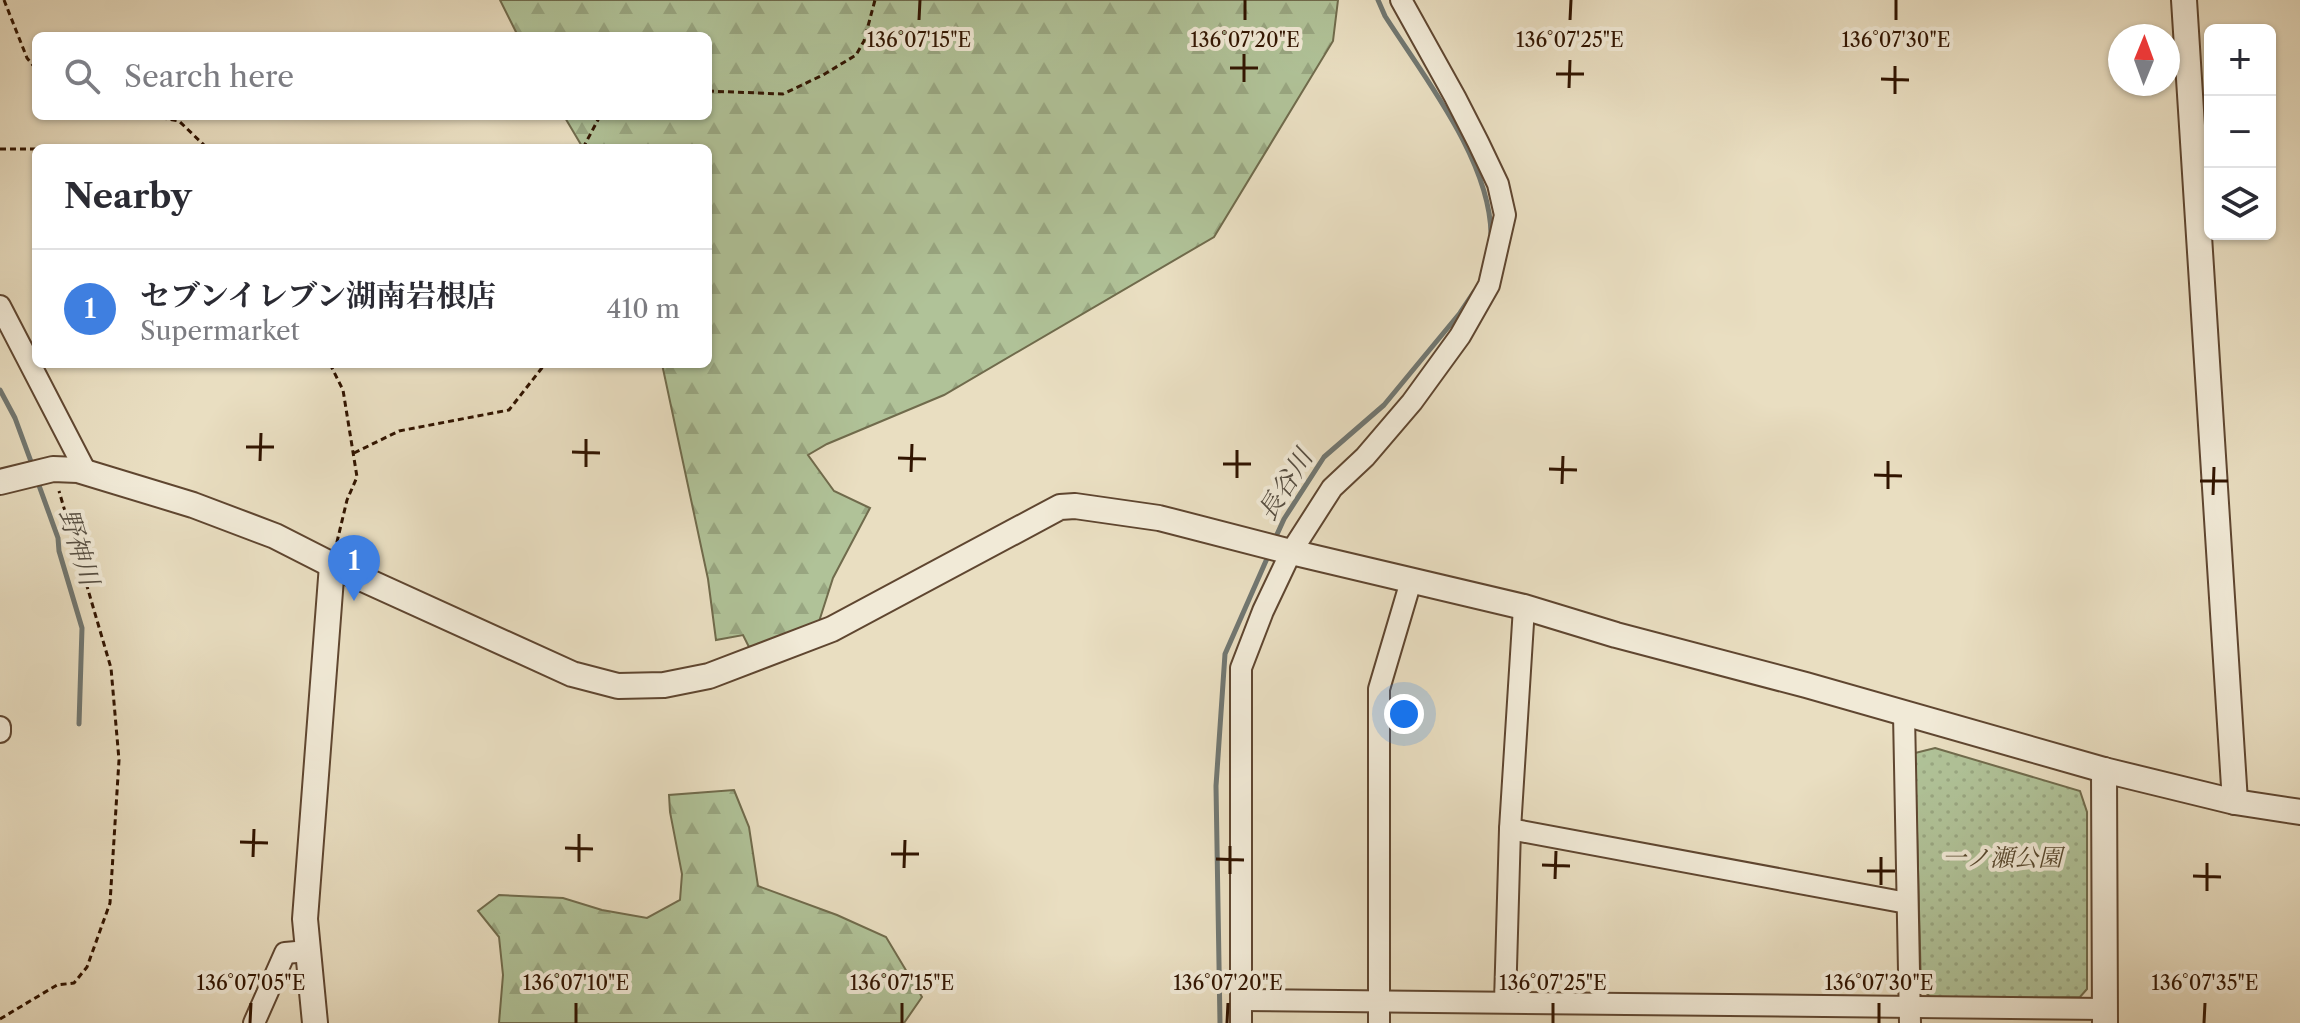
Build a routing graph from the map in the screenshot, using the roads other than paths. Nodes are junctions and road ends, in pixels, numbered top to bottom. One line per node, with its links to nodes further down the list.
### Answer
1 (1401, 0): 8 (street)
2 (2184, 0): 14 (street)
3 (0, 306): 5 (street)
4 (32, 368): 6 (street)
5 (32, 368)
6 (86, 472): 7 (street); 9 (street)
7 (11, 478)
8 (1291, 552): 9 (street); 10 (street); 19 (street)
9 (332, 565): 18 (street)
10 (1411, 581): 11 (street); 20 (street)
11 (1524, 607): 12 (street); 16 (street)
12 (1904, 714): 13 (street); 17 (street)
13 (2104, 770): 14 (street); 25 (street)
14 (2235, 802): 15 (street)
15 (2300, 812)
16 (1510, 829): 17 (street); 21 (street)
17 (1907, 903): 24 (street)
18 (308, 951): 26 (street); 27 (street)
19 (1241, 1000): 20 (street); 28 (street)
20 (1379, 1001): 21 (street); 29 (street)
21 (1505, 1002): 22 (street)
22 (1654, 1013): 23 (street)
23 (1778, 1014): 24 (street)
24 (1910, 1014): 25 (street)
25 (2104, 1016)
26 (254, 1023)
27 (315, 1023)
28 (1241, 1023)
29 (1379, 1023)

